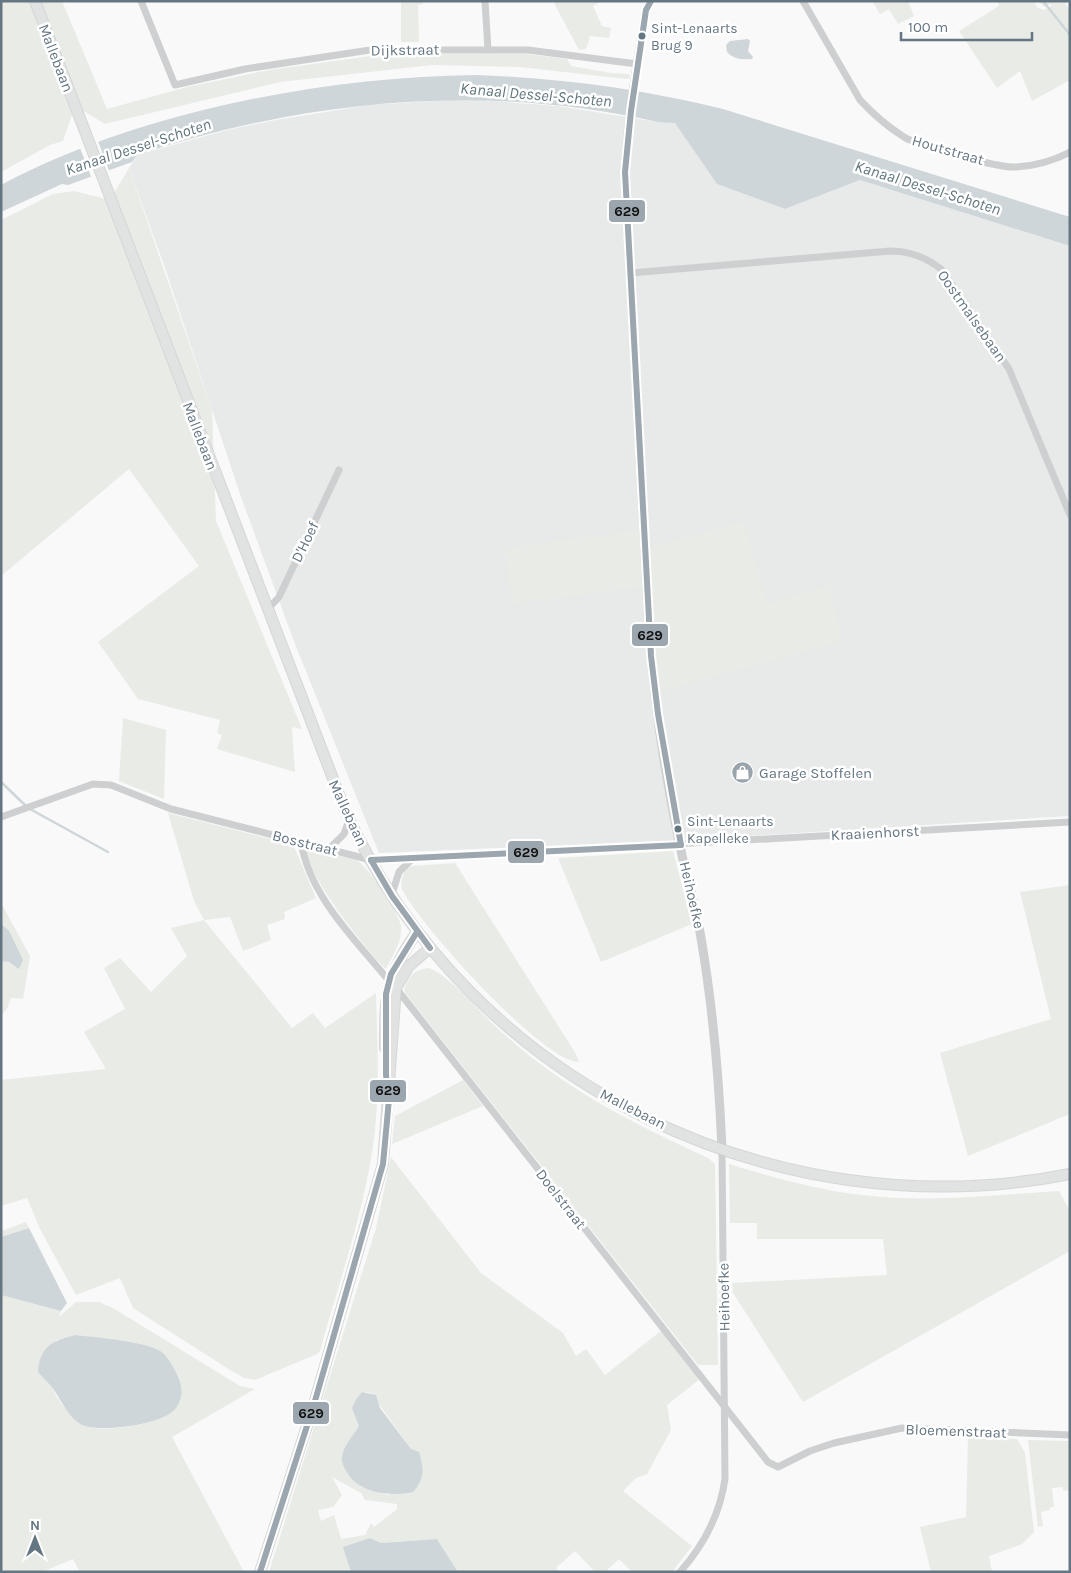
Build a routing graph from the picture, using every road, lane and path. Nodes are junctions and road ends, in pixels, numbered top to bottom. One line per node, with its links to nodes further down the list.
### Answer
1 (35, 1): 12 (main road, Mallebaan)
2 (141, 1): 6 (street, Dijkstraat)
3 (485, 1): 6 (street)
4 (651, 1): 7 (street, Heihoefke)
5 (803, 1): 8 (street, Houtstraat)
6 (488, 50): 7 (street, Dijkstraat)
7 (637, 64): 9 (street, Heihoefke)
8 (1070, 152)
9 (631, 273): 11 (street, Oostmalsebaan); 17 (street, Heihoefke)
10 (339, 470): 12 (street, D'Hoef)
11 (1070, 515)
12 (267, 610): 14 (main road, Mallebaan)
13 (1, 817): 16 (street, Bosstraat)
14 (349, 820): 18 (street); 20 (main road, Mallebaan)
15 (1070, 822): 17 (street, Kraaienhorst)
16 (301, 842): 18 (street, Bosstraat); 24 (street, Doelstraat)
17 (681, 845): 19 (street, Bosstraat); 25 (street, Heihoefke)
18 (329, 849): 20 (street, Bosstraat)
19 (412, 858): 20 (street, Bosstraat); 21 (street)
20 (371, 860): 21 (main road, Mallebaan)
21 (392, 896): 22 (main road, Mallebaan)
22 (417, 932): 23 (main road, Mallebaan); 24 (main road)
23 (430, 948): 24 (main road); 25 (main road, Mallebaan)
24 (392, 984): 27 (street, Doelstraat); 29 (main road)
25 (722, 1149): 26 (main road, Mallebaan); 27 (street, Heihoefke)
26 (1070, 1174)
27 (726, 1409): 28 (street, Bloemenstraat); 30 (street, Heihoefke)
28 (1070, 1435)
29 (260, 1572)
30 (680, 1572)

